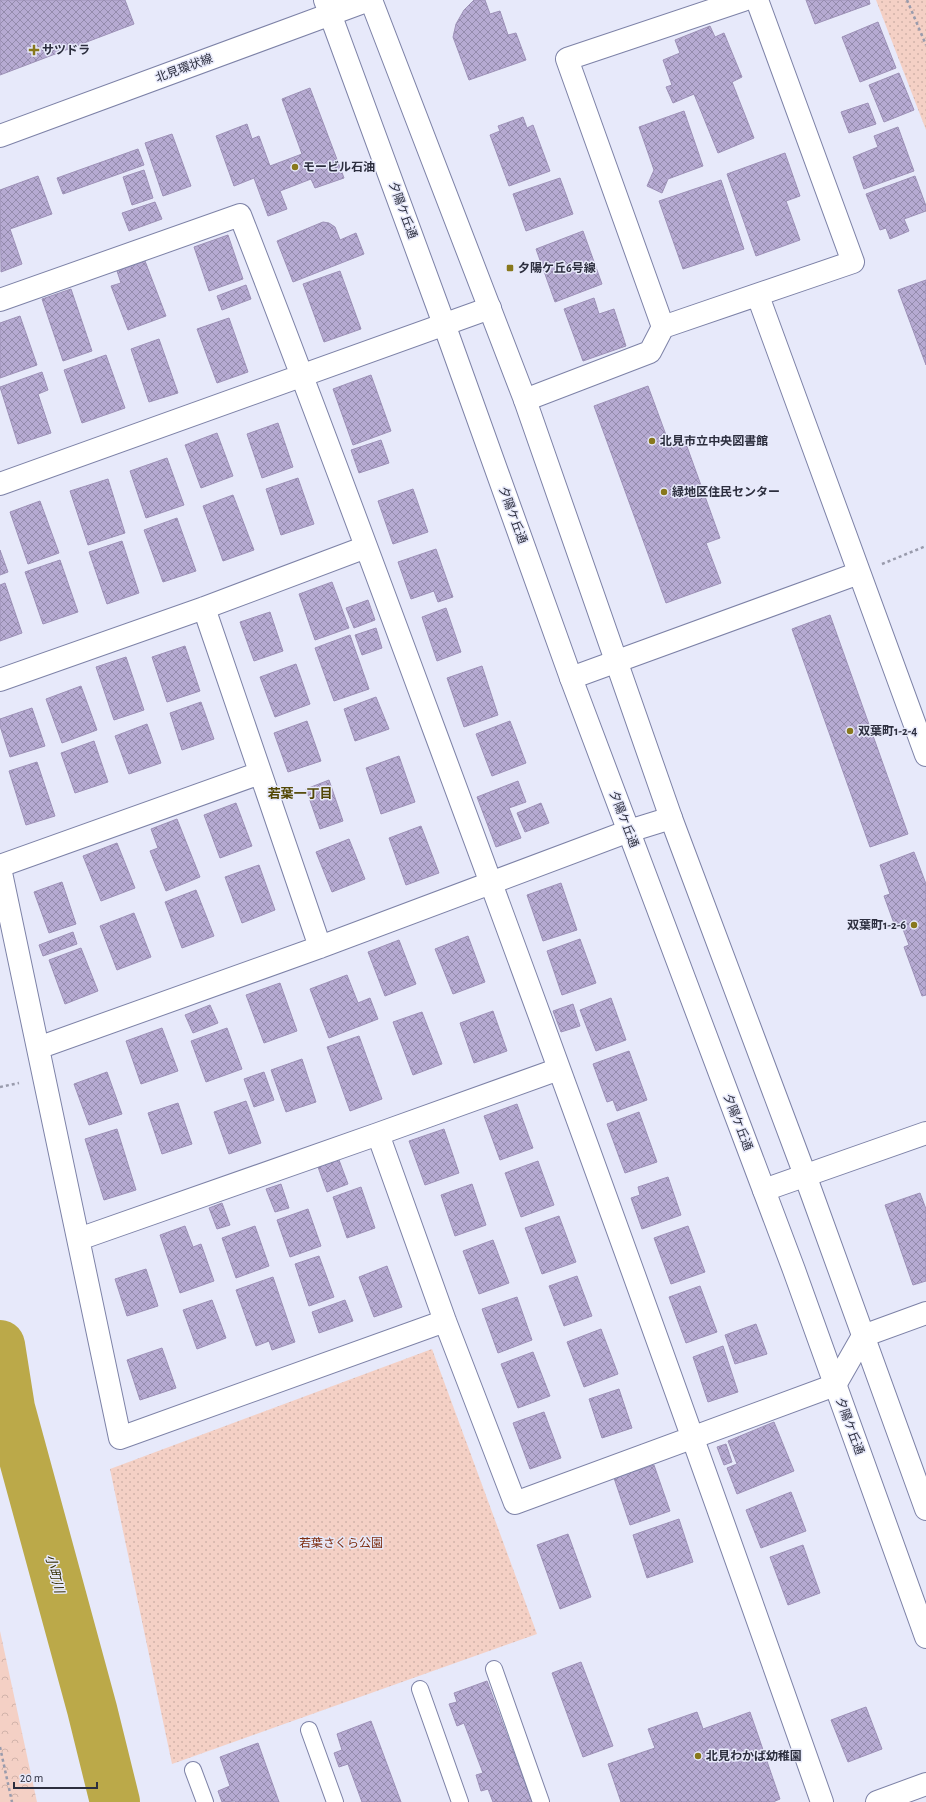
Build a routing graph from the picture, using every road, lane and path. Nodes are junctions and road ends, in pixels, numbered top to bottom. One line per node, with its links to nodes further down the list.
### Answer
1 (370, 0): 5 (street, 北見環状線); 10 (street)
2 (743, 0): 12 (street)
3 (757, 0): 8 (street)
4 (907, 0): 6 (path)
5 (328, 7): 7 (street, 北見環状線); 11 (street, 夕陽ケ丘通)
6 (926, 45)
7 (0, 136)
8 (758, 296): 12 (street); 18 (street)
9 (0, 300): 13 (street)
10 (490, 308): 11 (street); 14 (street)
11 (444, 324): 13 (street); 21 (street, 夕陽ケ丘通)
12 (663, 327): 14 (street)
13 (303, 376): 15 (street); 17 (street)
14 (525, 400): 20 (street)
15 (0, 484)
16 (926, 546): 18 (path)
17 (366, 547): 19 (street); 28 (street)
18 (859, 572): 20 (street); 23 (street)
19 (204, 608): 22 (street); 24 (street)
20 (616, 662): 21 (street); 25 (street)
21 (571, 678): 26 (street, 夕陽ケ丘通)
22 (0, 680)
23 (926, 755)
24 (260, 773): 27 (street); 29 (street)
25 (671, 818): 26 (street); 36 (street)
26 (629, 831): 28 (street); 37 (street, 夕陽ケ丘通)
27 (0, 867): 30 (street)
28 (491, 882): 29 (street); 31 (street)
29 (320, 947): 30 (street)
30 (38, 1048): 38 (street)
31 (559, 1069): 35 (street); 43 (street)
32 (17, 1083): 33 (path)
33 (0, 1087)
34 (926, 1133): 36 (street)
35 (378, 1134): 38 (street); 40 (street)
36 (805, 1175): 37 (street); 41 (street)
37 (764, 1190): 42 (street, 夕陽ケ丘通)
38 (79, 1239): 40 (street)
39 (926, 1313): 41 (street)
40 (445, 1321): 43 (street)
41 (863, 1336): 42 (street); 44 (street)
42 (835, 1385): 43 (street); 45 (street, 夕陽ケ丘通)
43 (693, 1436): 57 (street)
44 (926, 1509)
45 (926, 1637)
46 (494, 1669): 56 (lane)
47 (420, 1689): 55 (lane)
48 (309, 1730): 54 (lane)
49 (0, 1747): 52 (path)
50 (193, 1770): 53 (lane)
51 (926, 1784): 58 (street)
52 (12, 1802)
53 (205, 1802)
54 (335, 1802)
55 (460, 1802)
56 (541, 1802)
57 (822, 1802)
58 (877, 1802)

